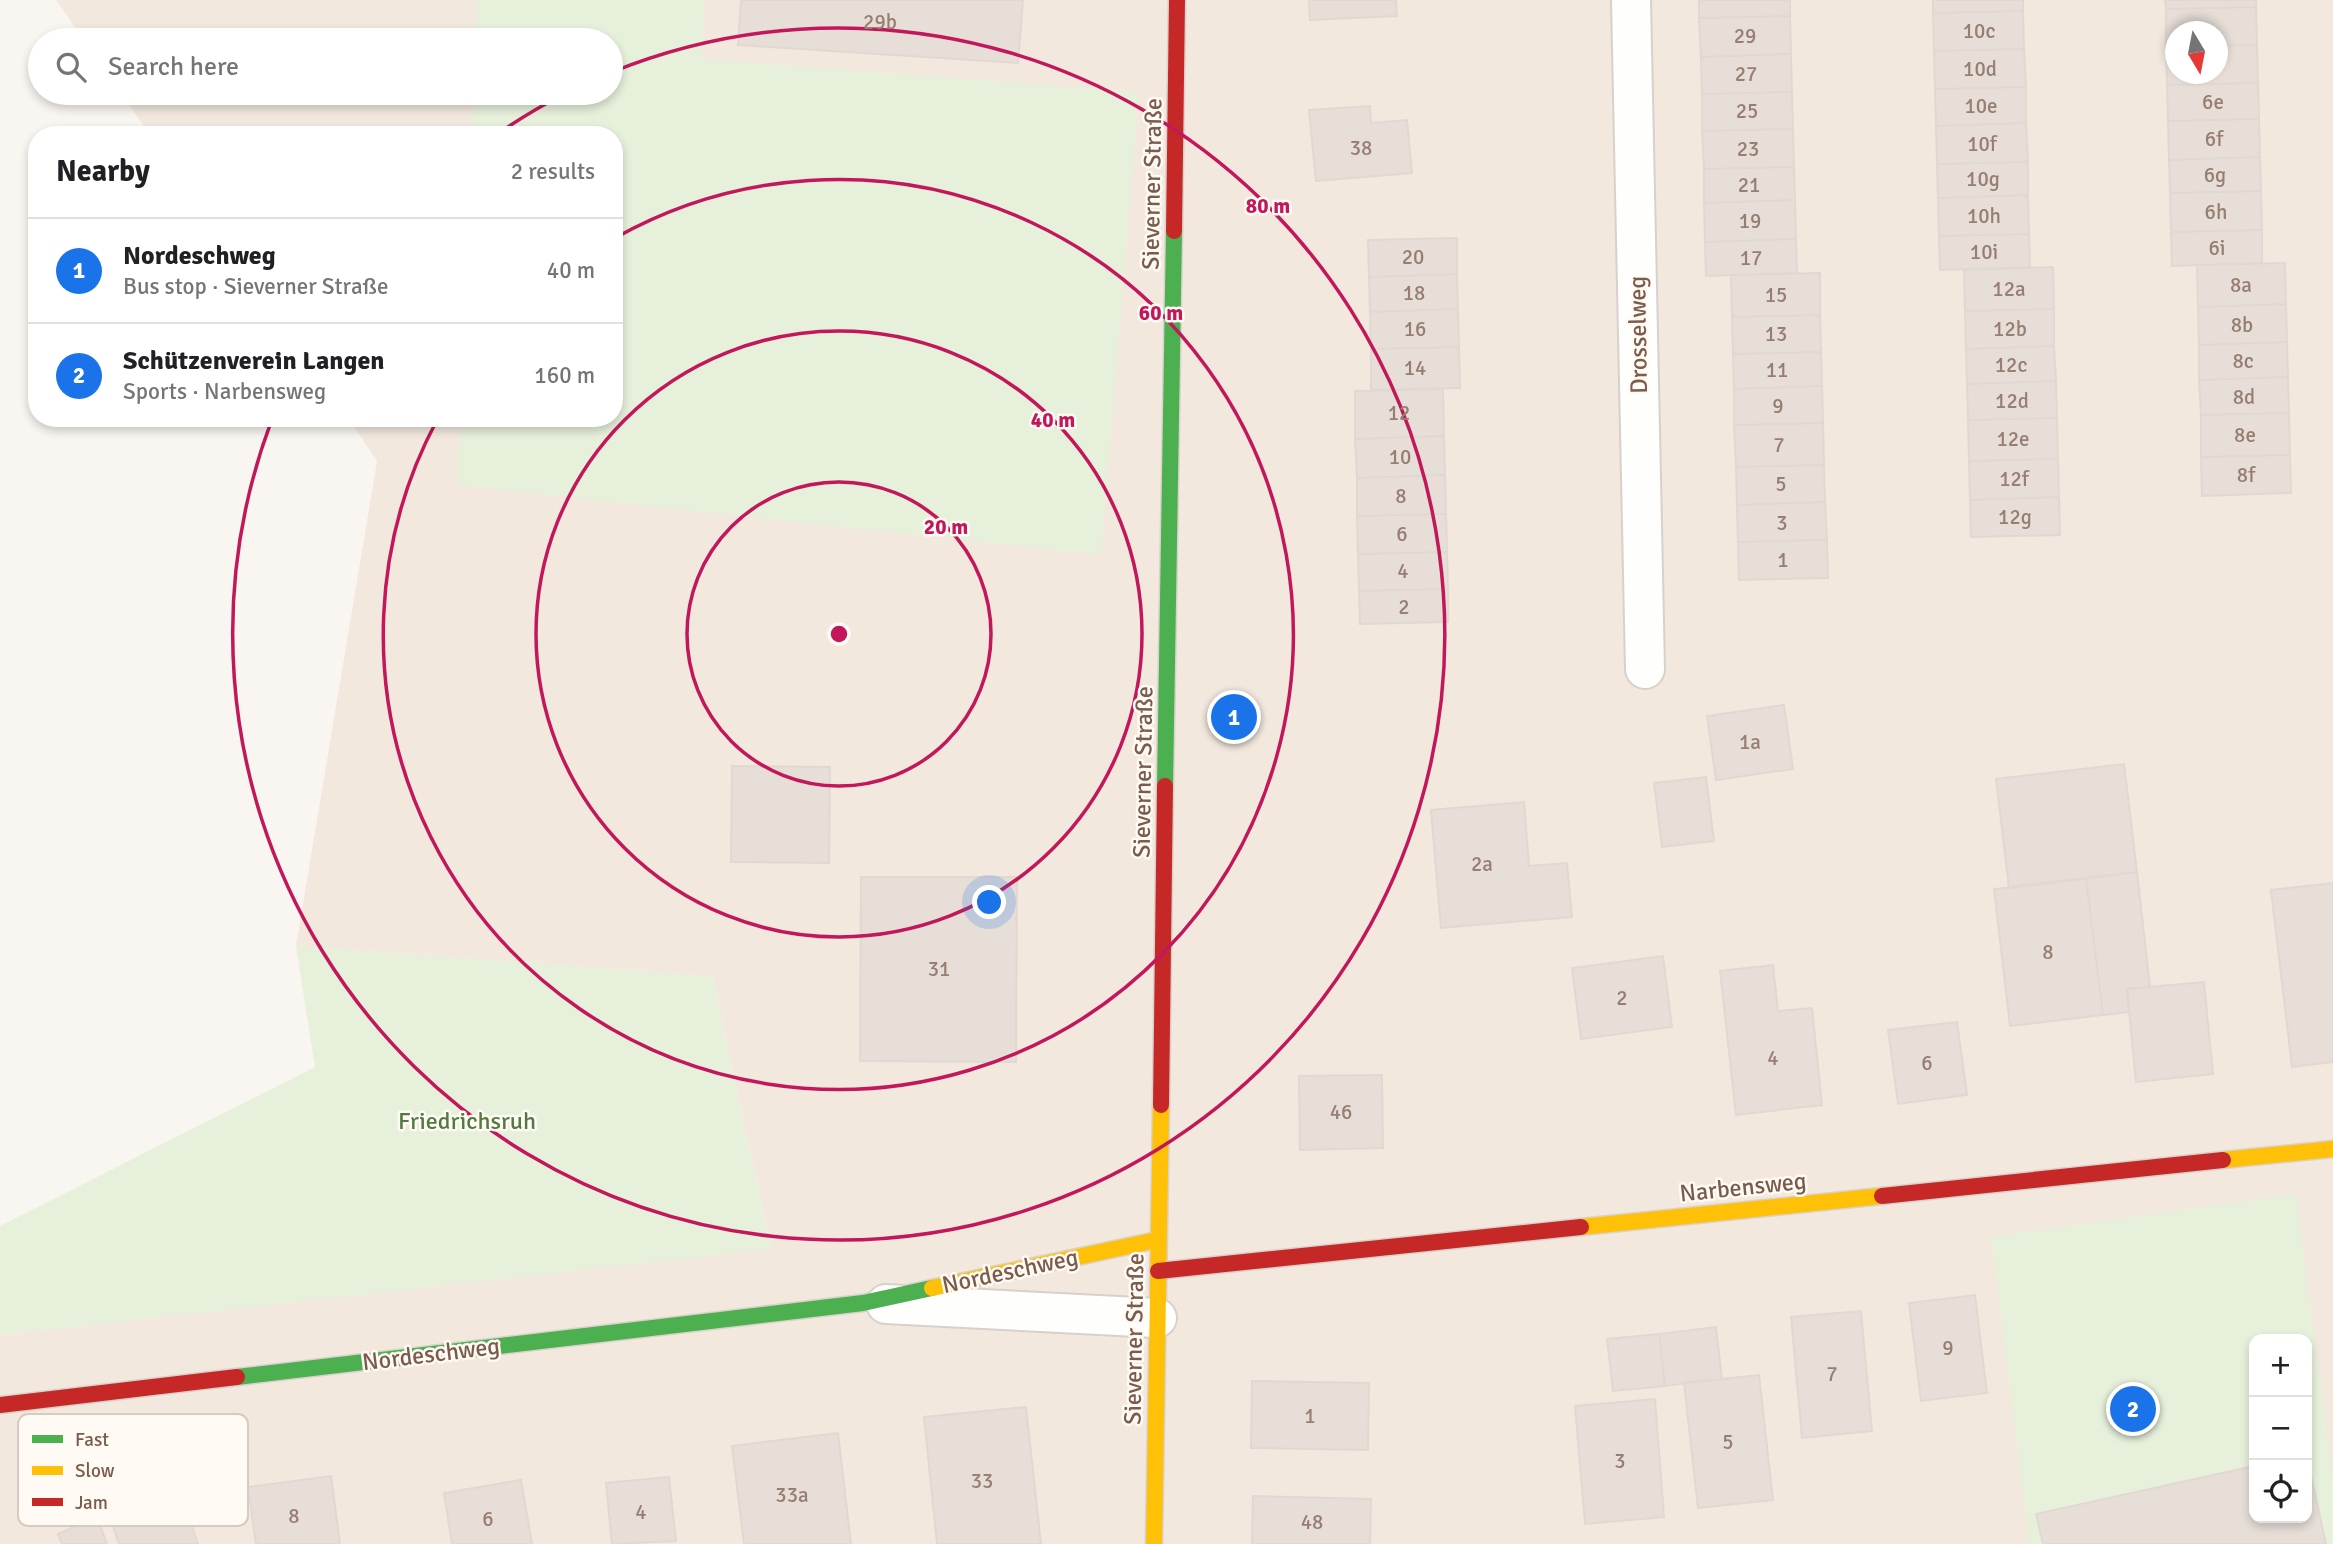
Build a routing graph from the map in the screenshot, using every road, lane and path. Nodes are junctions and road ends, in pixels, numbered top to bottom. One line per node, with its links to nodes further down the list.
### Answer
1 (1177, 0): 5 (street, Sieverner Straße)
2 (1631, 0): 3 (street, Drosselweg)
3 (1645, 669)
4 (2333, 1149): 6 (street, Narbensweg)
5 (1157, 1240): 6 (street, Sieverner Straße); 7 (street, Nordeschweg)
6 (1157, 1270): 8 (street, Sieverner Straße)
7 (863, 1303): 8 (street, Nordeschweg); 9 (street, Nordeschweg)
8 (1157, 1318): 10 (street, Sieverner Straße)
9 (0, 1405)
10 (1154, 1544)

